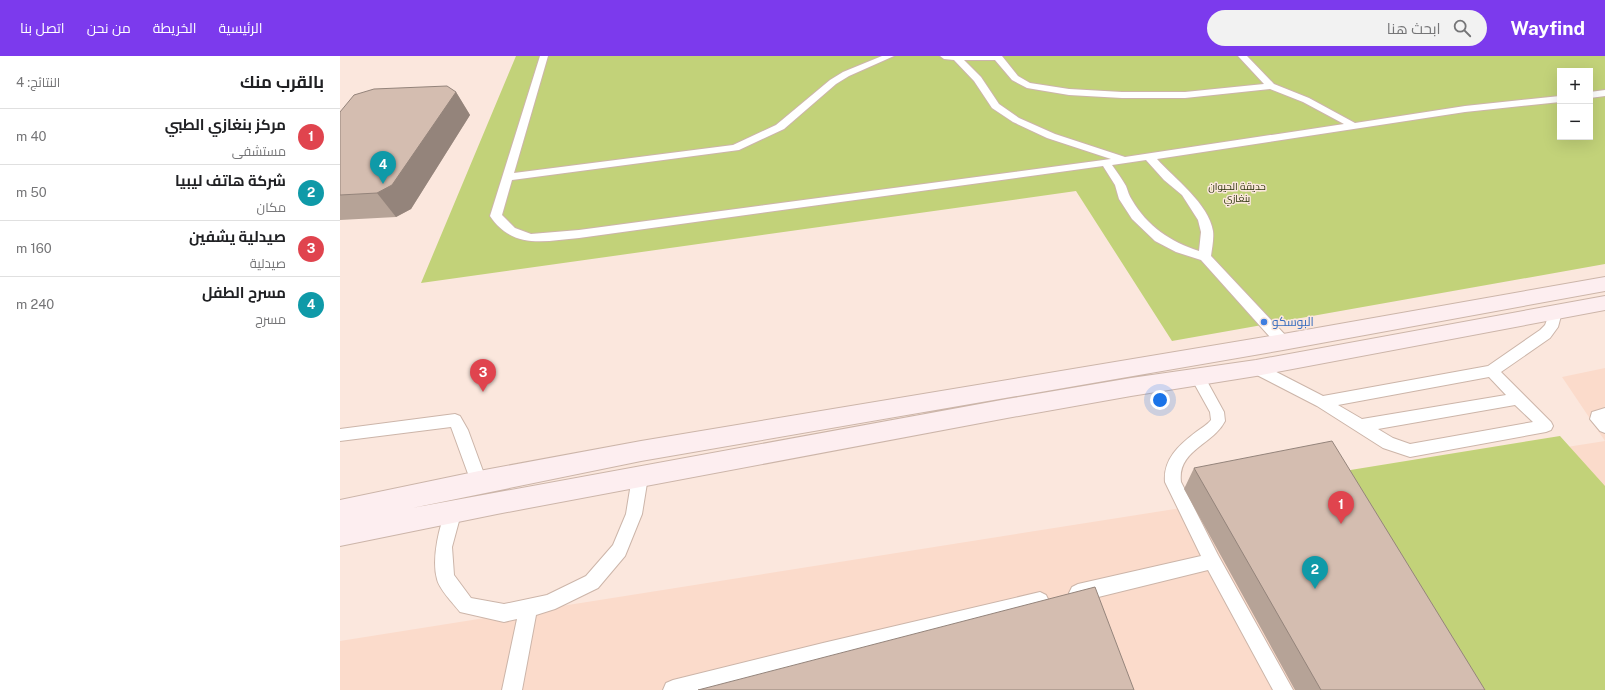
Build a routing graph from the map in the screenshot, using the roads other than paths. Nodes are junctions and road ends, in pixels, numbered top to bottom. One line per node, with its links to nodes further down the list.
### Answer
1 (544, 56): 15 (lane)
2 (890, 56): 15 (lane)
3 (944, 56): 6 (lane)
4 (996, 56): 6 (lane); 7 (lane)
5 (1242, 56): 7 (lane)
6 (956, 57): 13 (lane)
7 (1271, 86): 11 (lane)
8 (1605, 93): 9 (lane)
9 (1593, 95)
10 (1557, 99): 11 (lane)
11 (1352, 125): 12 (lane)
12 (1149, 157): 13 (lane); 16 (lane)
13 (1125, 160): 14 (lane)
14 (1105, 162): 15 (lane); 16 (lane)
15 (508, 176)
16 (1205, 257): 20 (lane)
17 (1605, 284): 20 (main road)
18 (1605, 303): 19 (main road)
19 (1556, 312): 21 (main road); 22 (lane)
20 (1283, 342): 31 (main road)
21 (1256, 368): 23 (main road); 25 (lane)
22 (1492, 371): 24 (lane); 25 (lane)
23 (1198, 376): 30 (main road); 35 (lane)
24 (1518, 399): 27 (lane); 27 (lane)
25 (1322, 402): 27 (lane)
26 (1605, 414): 28 (lane)
27 (1360, 426)
28 (1605, 427)
29 (340, 435): 31 (lane)
30 (640, 477): 32 (main road); 36 (lane)
31 (479, 482): 33 (main road)
32 (454, 510): 34 (main road); 36 (lane)
33 (340, 512)
34 (340, 534)
35 (1212, 561): 38 (lane); 39 (lane)
36 (528, 608): 37 (lane)
37 (512, 690)
38 (673, 690)
39 (1283, 690)

